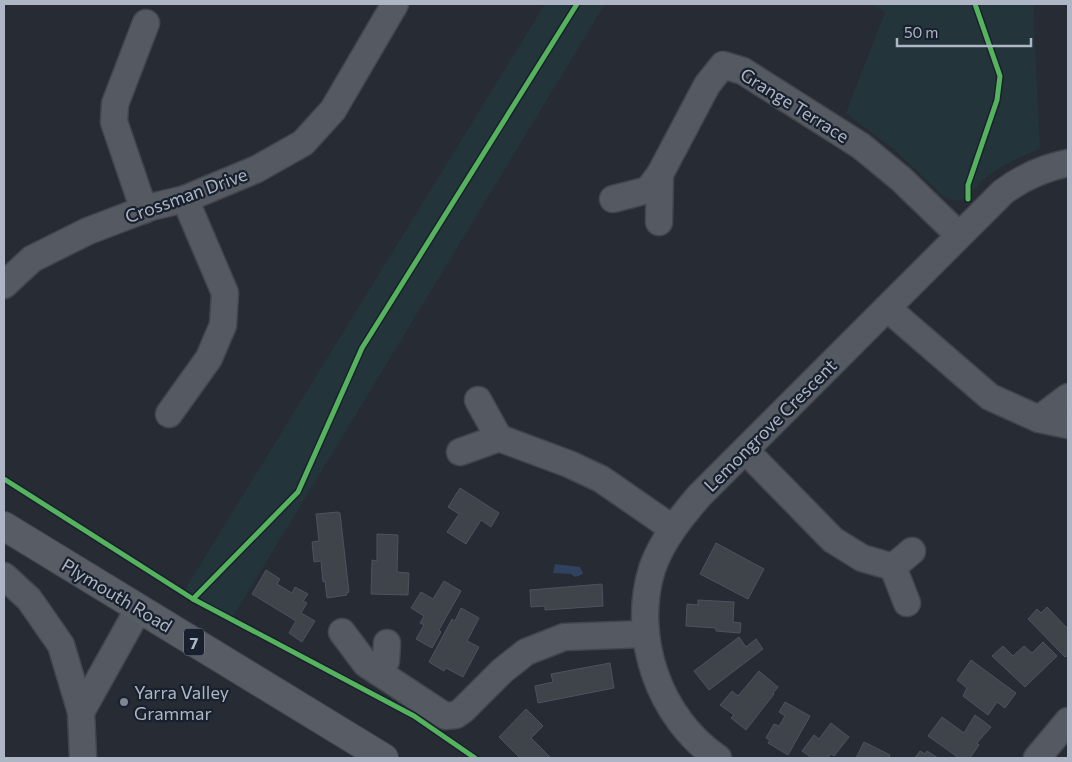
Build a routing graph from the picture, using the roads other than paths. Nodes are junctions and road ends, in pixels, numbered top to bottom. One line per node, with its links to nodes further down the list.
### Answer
1 (395, 4): 5 (street, Crossman Drive)
2 (146, 23): 7 (street)
3 (1068, 163): 9 (street, Lemongrove Crescent)
4 (660, 174): 6 (street, Grange Terrace); 8 (street, Grange Terrace); 9 (street, Grange Terrace)
5 (186, 199): 7 (street, Crossman Drive); 14 (street)
6 (613, 199)
7 (144, 210): 10 (street, Crossman Drive)
8 (660, 222)
9 (959, 236): 11 (street, Lemongrove Crescent)
10 (4, 285)
11 (887, 308): 15 (street); 18 (street, Lemongrove Crescent)
12 (1068, 397): 15 (street)
13 (478, 400): 17 (street)
14 (169, 414)
15 (1039, 419): 16 (street)
16 (1068, 425)
17 (500, 438): 19 (street); 21 (street)
18 (745, 450): 21 (street, Lemongrove Crescent); 23 (street)
19 (460, 452)
20 (4, 526): 24 (main road, Plymouth Road / 7)
21 (672, 528): 26 (street, Lemongrove Crescent)
22 (4, 576): 29 (street)
23 (907, 603)
24 (139, 608): 29 (street); 32 (main road, Plymouth Road / 7)
25 (342, 632): 28 (street)
26 (646, 634): 28 (street); 33 (street, Lemongrove Crescent)
27 (388, 643): 28 (street)
28 (378, 672)
29 (80, 712): 31 (street)
30 (1068, 721): 34 (street)
31 (83, 758)
32 (384, 758)
33 (718, 758)
34 (1037, 758)

